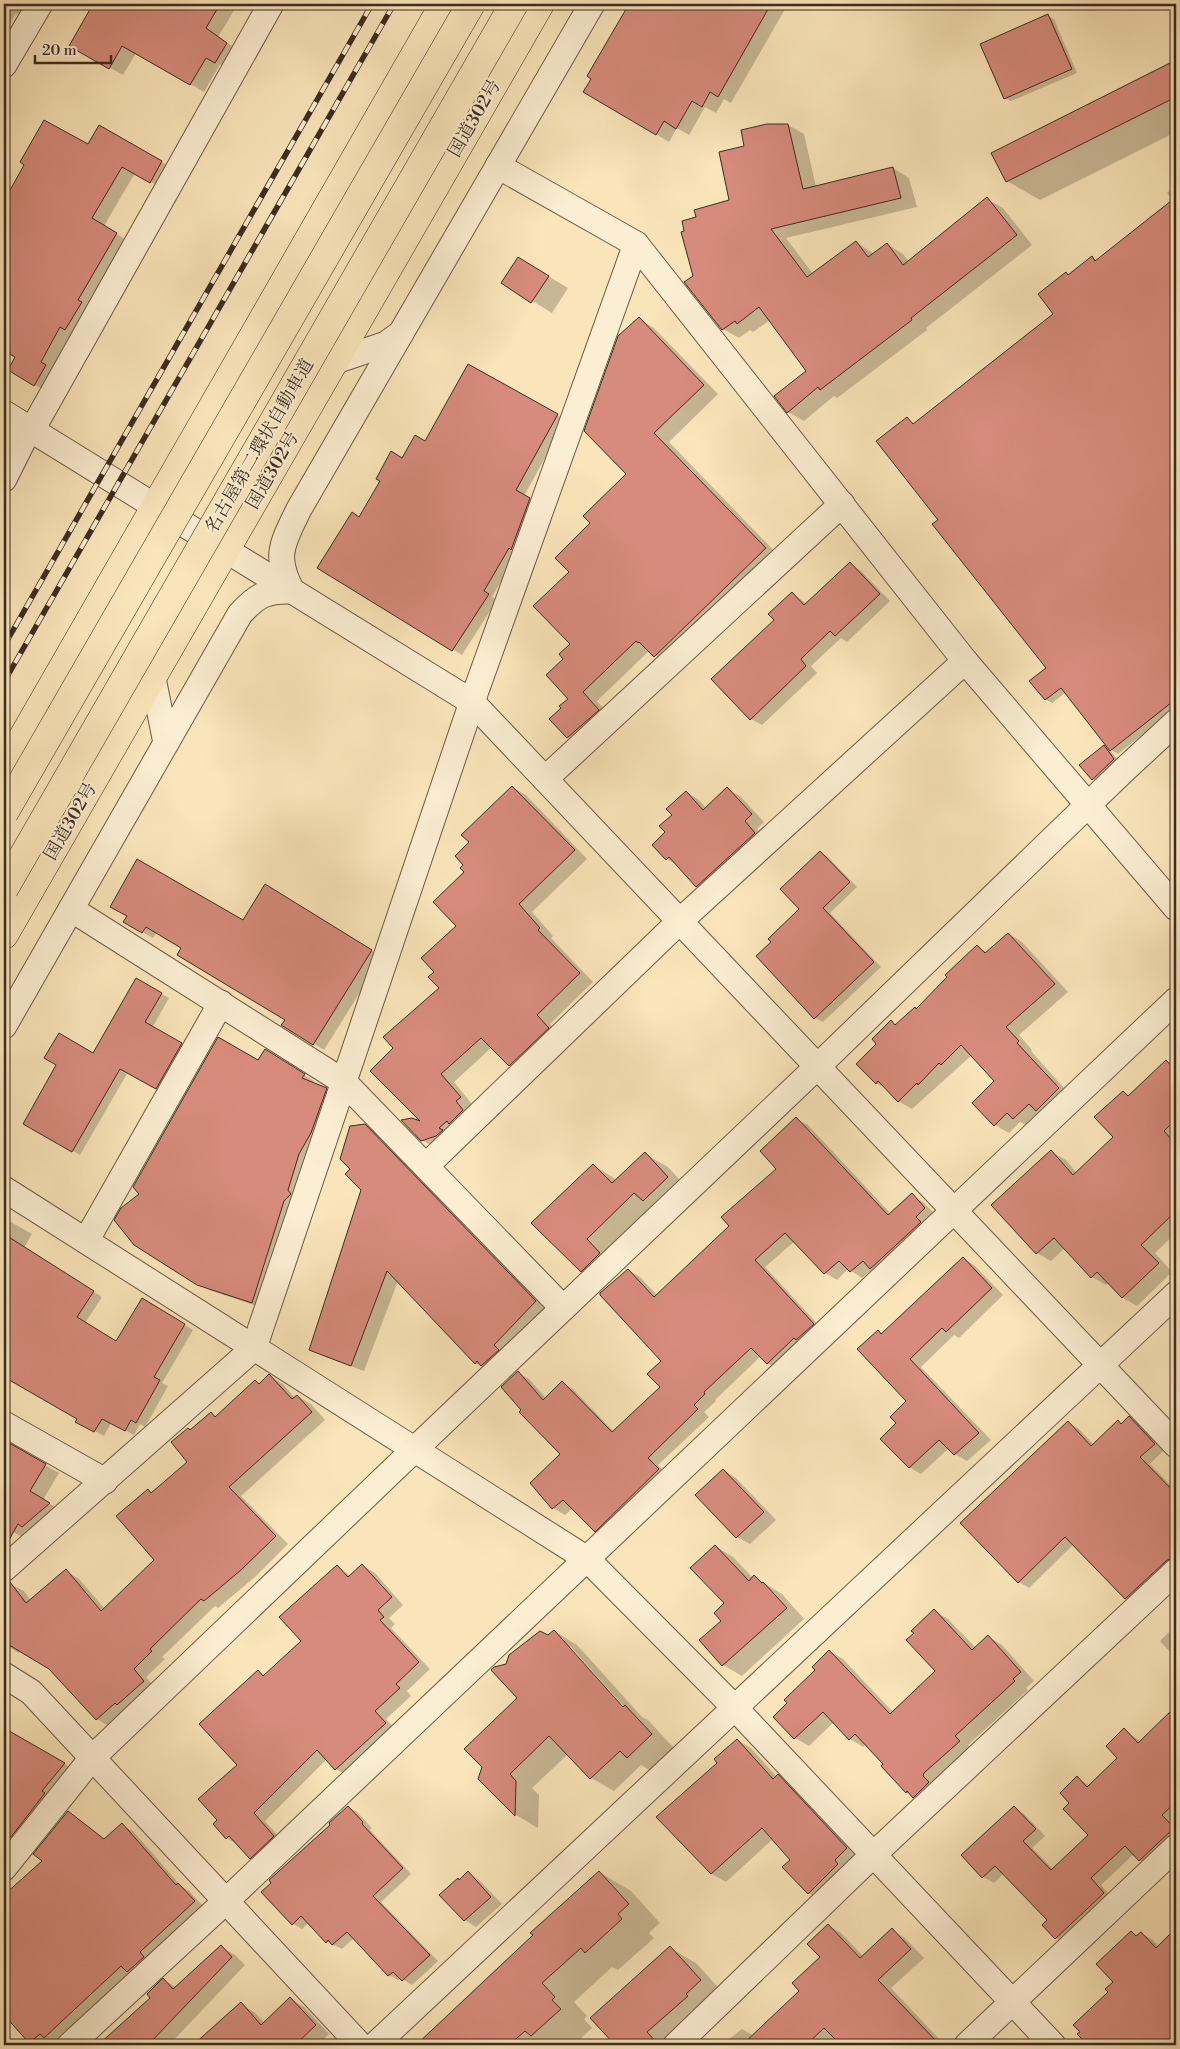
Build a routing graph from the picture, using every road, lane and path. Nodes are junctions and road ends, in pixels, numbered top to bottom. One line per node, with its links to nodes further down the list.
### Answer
1 (40, 4): 9 (street)
2 (272, 4): 16 (street)
3 (430, 4): 10 (highway)
4 (444, 4): 10 (highway)
5 (471, 4): 30 (highway, bridge)
6 (514, 4): 31 (highway, 名古屋第二環状自動車道, bridge)
7 (540, 4): 14 (highway, 国道302号)
8 (592, 4): 11 (street)
9 (4, 66)
10 (387, 103): 19 (highway)
11 (498, 166): 12 (street); 13 (street)
12 (636, 244): 18 (street); 24 (street)
13 (400, 334): 14 (street); 21 (street)
14 (333, 362): 20 (highway, 国道302号)
15 (7, 415): 16 (street); 17 (street)
16 (32, 430): 19 (street)
17 (4, 479)
18 (842, 504): 22 (street); 28 (street)
19 (155, 507): 20 (street); 27 (highway)
20 (226, 550): 21 (street); 23 (highway, 国道302号)
21 (292, 590): 24 (street); 26 (street)
22 (965, 661): 29 (street); 34 (street)
23 (153, 678): 26 (street); 35 (highway, 国道302号)
24 (472, 702): 28 (street); 40 (street)
25 (1176, 722): 29 (street)
26 (166, 743): 33 (street)
27 (4, 770)
28 (545, 779): 34 (street)
29 (1087, 806): 32 (street); 39 (street)
30 (4, 813)
31 (4, 889)
32 (1176, 908)
33 (71, 909): 37 (street); 38 (street)
34 (680, 921): 39 (street); 41 (street)
35 (4, 935)
36 (1176, 1000): 43 (street)
37 (221, 1003): 40 (street); 44 (street)
38 (4, 1026)
39 (817, 1067): 43 (street); 46 (street)
40 (344, 1082): 41 (street); 47 (street)
41 (426, 1166): 46 (street)
42 (4, 1189): 44 (street)
43 (954, 1212): 48 (street); 53 (street)
44 (86, 1241): 47 (street)
45 (1176, 1294): 48 (street)
46 (563, 1308): 51 (street)
47 (254, 1348): 51 (street); 52 (street)
48 (1100, 1366): 50 (street); 57 (street)
49 (4, 1424): 52 (street)
50 (1176, 1445)
51 (415, 1449): 53 (street); 58 (street)
52 (105, 1482): 54 (street)
53 (587, 1559): 57 (street); 62 (street)
54 (4, 1569)
55 (1176, 1571): 60 (street)
56 (4, 1675): 58 (street)
57 (735, 1708): 60 (street); 66 (street)
58 (92, 1758): 61 (street); 62 (street)
59 (1176, 1847): 63 (street)
60 (872, 1855): 63 (street); 67 (street)
61 (4, 1868)
62 (226, 1901): 64 (street); 65 (street)
63 (1012, 2002): 68 (street); 69 (street)
64 (70, 2045)
65 (360, 2045)
66 (375, 2045)
67 (676, 2045)
68 (967, 2045)
69 (1053, 2045)

